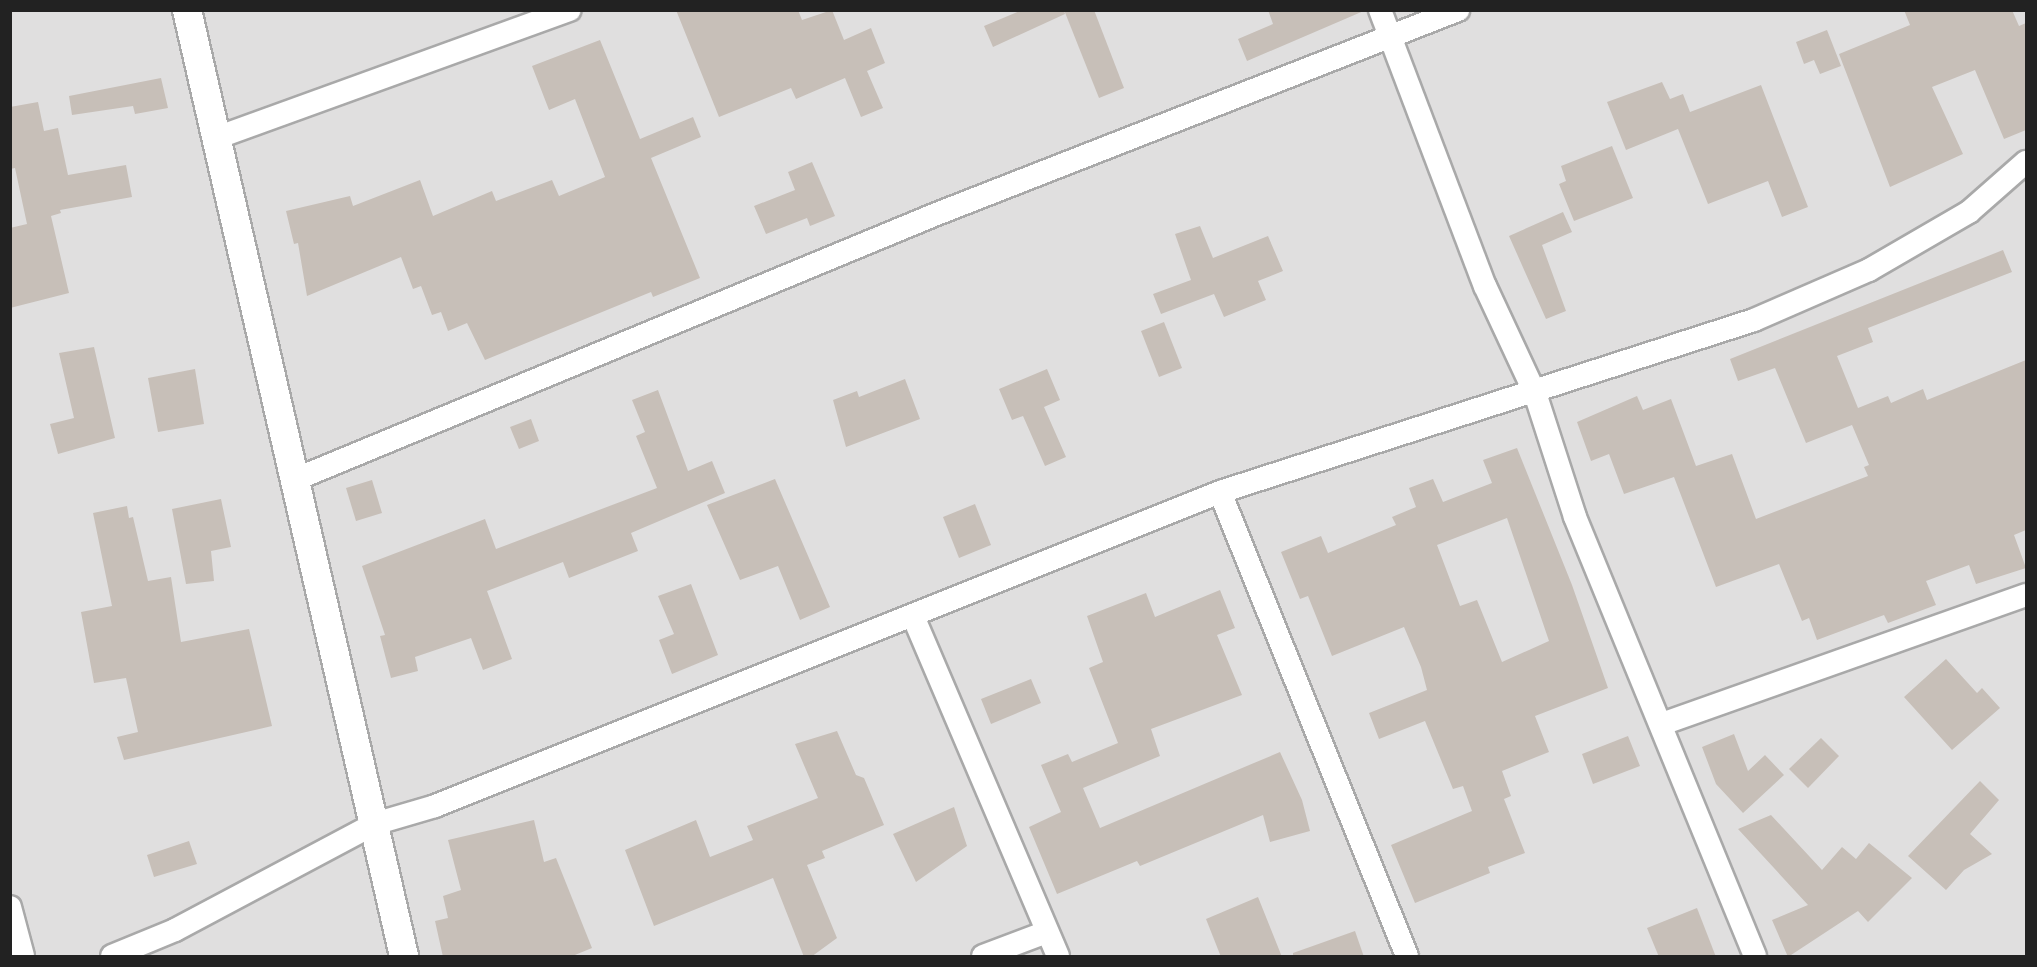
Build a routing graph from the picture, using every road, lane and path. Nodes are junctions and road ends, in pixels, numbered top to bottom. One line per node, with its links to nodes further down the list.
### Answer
1 (187, 10): 6 (street)
2 (570, 10): 6 (street)
3 (1380, 10): 5 (street)
4 (1458, 10): 5 (street)
5 (1390, 36): 8 (street); 9 (street)
6 (216, 138): 9 (street)
7 (2026, 162): 8 (street)
8 (1534, 393): 10 (street); 13 (street)
9 (294, 480): 14 (street)
10 (1220, 492): 12 (street); 22 (street)
11 (2026, 595): 13 (street)
12 (913, 616): 14 (street); 16 (street)
13 (1662, 724): 23 (street)
14 (374, 824): 18 (street); 19 (street)
15 (10, 907): 17 (street)
16 (1047, 932): 20 (street); 21 (street)
17 (23, 957)
18 (112, 957)
19 (404, 957)
20 (983, 957)
21 (1058, 957)
22 (1407, 957)
23 (1755, 957)

